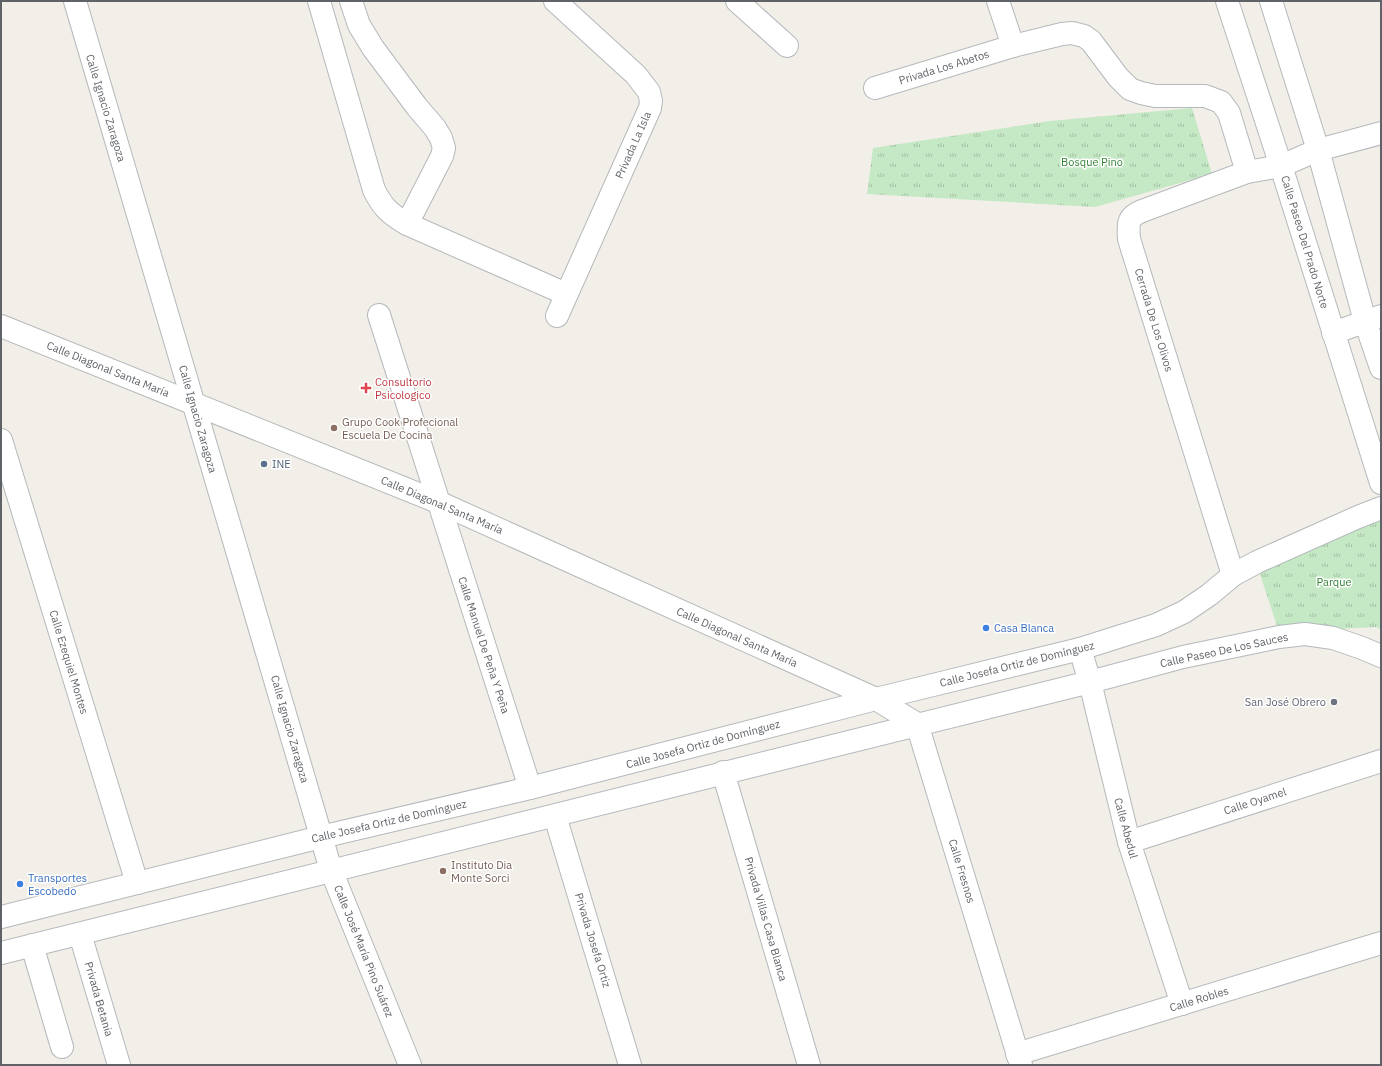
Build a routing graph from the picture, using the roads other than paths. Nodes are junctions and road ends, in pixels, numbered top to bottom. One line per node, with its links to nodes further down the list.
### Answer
1 (74, 1): 24 (street, Calle Ignacio Zaragoza)
2 (555, 1): 17 (street, Privada La Isla)
3 (737, 1): 9 (street)
4 (998, 1): 10 (street)
5 (1227, 1): 14 (street, Calle Paseo Del Prado Norte)
6 (1271, 1): 13 (street)
7 (352, 5): 8 (street); 16 (street)
8 (321, 11): 16 (street)
9 (787, 46)
10 (1013, 46): 11 (street, Privada Los Abetos); 15 (street, Privada Los Abetos)
11 (875, 88)
12 (1381, 133): 13 (street, Cerrada De Los Olivos)
13 (1318, 150): 14 (street, Cerrada De Los Olivos); 20 (street)
14 (1281, 166): 15 (street, Cerrada De Los Olivos); 22 (street, Calle Paseo Del Prado Norte)
15 (1247, 172): 29 (street, Cerrada De Los Olivos)
16 (407, 224): 17 (street)
17 (566, 294): 19 (street, Privada La Isla)
18 (379, 315): 27 (street, Calle Manuel De Peña Y Peña)
19 (557, 316)
20 (1373, 319): 22 (street); 23 (street)
21 (1, 326): 24 (street, Calle Diagonal Santa María)
22 (1333, 332): 26 (street, Calle Paseo Del Prado Norte)
23 (1381, 368)
24 (194, 403): 27 (street, Calle Diagonal Santa María); 39 (street, Calle Ignacio Zaragoza)
25 (1, 440): 42 (street, Calle Ezequiel Montes)
26 (1381, 483)
27 (438, 502): 33 (street, Calle Diagonal Santa María); 37 (street, Calle Manuel De Peña Y Peña)
28 (1381, 508): 29 (street, Calle Josefa Ortiz de Domínguez)
29 (1233, 575): 30 (street, Calle Josefa Ortiz de Domínguez)
30 (1080, 649): 32 (street, Calle Abedul); 33 (street, Calle Josefa Ortiz de Domínguez)
31 (1381, 656): 32 (street, Calle Paseo De Los Sauces)
32 (1090, 682): 34 (street); 40 (street, Calle Abedul)
33 (876, 699): 34 (street); 37 (street, Calle Josefa Ortiz de Domínguez)
34 (917, 724): 36 (street); 50 (street, Calle Fresnos)
35 (1381, 761): 40 (street, Calle Oyamel)
36 (723, 772): 38 (street); 54 (street, Privada Villas Casa Blanca)
37 (530, 788): 39 (street, Calle Josefa Ortiz de Domínguez)
38 (555, 816): 41 (street); 53 (street, Privada Josefa Ortiz)
39 (321, 836): 41 (street, Calle José María Pino Suárez); 42 (street, Calle Josefa Ortiz de Domínguez)
40 (1129, 842): 48 (street, Calle Abedul)
41 (331, 870): 44 (street); 52 (street, Calle José María Pino Suárez)
42 (137, 883): 43 (street, Calle Josefa Ortiz de Domínguez)
43 (1, 917)
44 (80, 934): 46 (street); 51 (street, Privada Betania)
45 (1381, 943): 48 (street, Calle Robles)
46 (32, 945): 47 (street); 49 (street)
47 (1, 953)
48 (1182, 1004): 50 (street, Calle Robles)
49 (62, 1047)
50 (1019, 1060)
51 (119, 1065)
52 (410, 1065)
53 (630, 1065)
54 (809, 1065)

